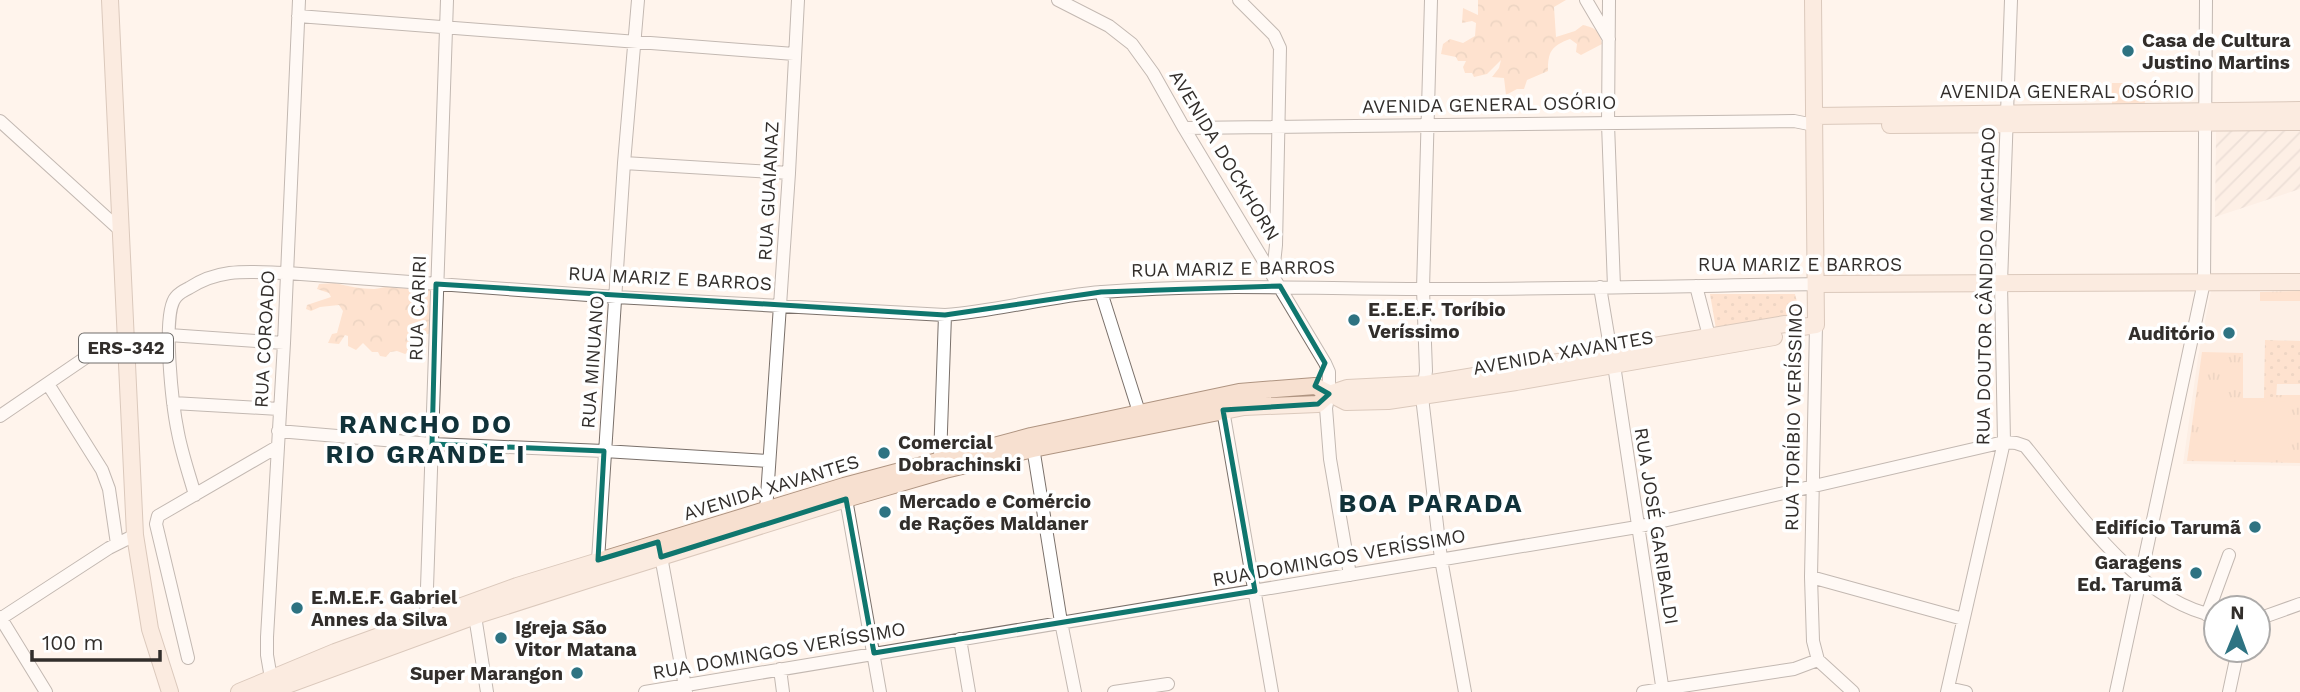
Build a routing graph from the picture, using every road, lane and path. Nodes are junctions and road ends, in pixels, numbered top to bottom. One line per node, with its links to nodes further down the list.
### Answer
1 (110, 0): 30 (main road, ERS-342)
2 (299, 0): 14 (street, RUA COROADO)
3 (447, 0): 15 (street, RUA CARIRI)
4 (638, 0): 17 (street, RUA MINUANO)
5 (798, 0): 18 (street, RUA GUAIANAZ)
6 (1058, 0): 27 (street, AVENIDA DOCKHORN)
7 (1239, 0): 25 (street)
8 (1431, 0): 26 (street)
9 (1586, 0): 16 (street)
10 (1609, 0): 16 (street)
11 (1813, 0): 22 (main road, RUA TORÍBIO VERÍSSIMO)
12 (2011, 0): 21 (street, RUA DOUTOR CÂNDIDO MACHADO)
13 (2206, 0): 20 (street)
14 (298, 16): 15 (street); 31 (street, RUA COROADO)
15 (446, 27): 17 (street); 36 (street, RUA CARIRI)
16 (1609, 39): 24 (street)
17 (634, 42): 18 (street); 28 (street, RUA MINUANO)
18 (794, 54): 29 (street, RUA GUAIANAZ)
19 (2297, 116): 20 (main road, AVENIDA GENERAL OSÓRIO)
20 (2205, 117): 21 (main road, AVENIDA GENERAL OSÓRIO); 33 (street)
21 (2007, 118): 22 (main road, AVENIDA GENERAL OSÓRIO); 35 (street, RUA DOUTOR CÂNDIDO MACHADO)
22 (1814, 120): 24 (street, AVENIDA GENERAL OSÓRIO); 37 (main road, RUA TORÍBIO VERÍSSIMO)
23 (0, 121): 30 (street)
24 (1608, 124): 26 (street, AVENIDA GENERAL OSÓRIO); 41 (street)
25 (1279, 127): 26 (street, AVENIDA GENERAL OSÓRIO); 27 (street, AVENIDA GENERAL OSÓRIO); 32 (street)
26 (1428, 127): 42 (street)
27 (1184, 128): 32 (street, AVENIDA DOCKHORN)
28 (624, 163): 29 (street); 44 (street, RUA MINUANO)
29 (789, 173): 45 (street, RUA GUAIANAZ)
30 (119, 229): 76 (main road, ERS-342)
31 (287, 273): 36 (street, RUA MARIZ E BARROS); 48 (street, RUA MARIZ E BARROS); 50 (street, RUA COROADO)
32 (1273, 273): 38 (street, AVENIDA DOCKHORN)
33 (2204, 282): 34 (main road, RUA MARIZ E BARROS); 35 (main road, RUA MARIZ E BARROS); 84 (street)
34 (2300, 282)
35 (2001, 283): 37 (main road, RUA MARIZ E BARROS); 65 (street, RUA DOUTOR CÂNDIDO MACHADO)
36 (436, 284): 44 (street, RUA MARIZ E BARROS); 66 (street, RUA CARIRI)
37 (1816, 285): 39 (street, RUA MARIZ E BARROS); 47 (main road, RUA TORÍBIO VERÍSSIMO)
38 (1280, 286): 42 (street, RUA MARIZ E BARROS); 43 (street, RUA MARIZ E BARROS); 53 (street, AVENIDA DOCKHORN)
39 (1696, 286): 41 (street, RUA MARIZ E BARROS); 49 (street)
40 (1600, 287): 41 (street, RUA MARIZ E BARROS); 42 (street, RUA MARIZ E BARROS); 52 (street, RUA JOSÉ GARIBALDI)
41 (1614, 287)
42 (1423, 289): 56 (street)
43 (1101, 292): 46 (street, RUA MARIZ E BARROS); 61 (street)
44 (616, 297): 45 (street, RUA MARIZ E BARROS); 68 (street, RUA MINUANO)
45 (780, 305): 46 (street, RUA MARIZ E BARROS); 70 (street, RUA GUAIANAZ)
46 (945, 314): 69 (street)
47 (1809, 326): 49 (main road, AVENIDA XAVANTES); 52 (main road, AVENIDA XAVANTES); 71 (street, RUA TORÍBIO VERÍSSIMO)
48 (169, 335): 50 (street); 58 (street)
49 (1709, 336): 52 (main road, AVENIDA XAVANTES)
50 (284, 343): 59 (street, RUA COROADO)
51 (85, 358): 54 (street)
52 (1612, 359): 56 (main road, AVENIDA XAVANTES); 75 (street, RUA JOSÉ GARIBALDI)
53 (1325, 363): 55 (street); 57 (street, AVENIDA DOCKHORN)
54 (48, 384): 62 (street); 77 (street)
55 (1315, 386): 57 (main road); 61 (main road, AVENIDA XAVANTES)
56 (1424, 391): 57 (main road, AVENIDA XAVANTES); 80 (street)
57 (1329, 394): 60 (main road, AVENIDA XAVANTES); 82 (street, AVENIDA DOCKHORN)
58 (173, 403): 59 (street); 72 (street)
59 (279, 409): 63 (street, RUA COROADO)
60 (1223, 410): 64 (main road, AVENIDA XAVANTES); 85 (street)
61 (1139, 412): 64 (main road, AVENIDA XAVANTES)
62 (0, 416)
63 (278, 430): 66 (street); 67 (street, RUA COROADO)
64 (1032, 442): 69 (main road, AVENIDA XAVANTES); 73 (main road, AVENIDA XAVANTES); 94 (street)
65 (2004, 442): 71 (street, RUA DOMINGOS VERÍSSIMO); 84 (street); 93 (street, RUA DOUTOR CÂNDIDO MACHADO)
66 (432, 444): 68 (street); 91 (street, RUA CARIRI)
67 (277, 447): 72 (street); 103 (street, RUA COROADO)
68 (604, 451): 70 (street); 81 (street, RUA MINUANO)
69 (940, 459): 74 (main road, AVENIDA XAVANTES)
70 (769, 461): 74 (street, RUA GUAIANAZ)
71 (1813, 485): 75 (street, RUA DOMINGOS VERÍSSIMO); 83 (street, RUA TORÍBIO VERÍSSIMO)
72 (195, 495): 97 (street)
73 (846, 499): 78 (main road, AVENIDA XAVANTES); 96 (street)
74 (766, 511): 78 (main road, AVENIDA XAVANTES)
75 (1637, 527): 80 (street, RUA DOMINGOS VERÍSSIMO); 105 (street, RUA JOSÉ GARIBALDI)
76 (135, 535): 77 (street); 108 (main road, ERS-342)
77 (117, 544): 92 (street)
78 (659, 550): 81 (main road, AVENIDA XAVANTES); 90 (main road, AVENIDA XAVANTES); 104 (street)
79 (2229, 555): 86 (street)
80 (1441, 559): 82 (street, RUA DOMINGOS VERÍSSIMO); 118 (street)
81 (598, 560): 91 (main road, AVENIDA XAVANTES)
82 (1350, 575): 85 (street, RUA DOMINGOS VERÍSSIMO)
83 (1811, 577): 93 (street); 98 (street, RUA TORÍBIO VERÍSSIMO)
84 (2140, 580): 88 (street); 122 (street)
85 (1255, 591): 94 (street, RUA DOMINGOS VERÍSSIMO); 117 (street)
86 (2218, 594)
87 (2300, 604): 89 (street)
88 (2202, 612)
89 (2272, 614)
90 (475, 616): 101 (main road, AVENIDA XAVANTES); 110 (street)
91 (426, 617): 101 (main road, AVENIDA XAVANTES)
92 (0, 618): 107 (street)
93 (1964, 619): 106 (street, RUA DOUTOR CÂNDIDO MACHADO)
94 (1061, 622): 95 (street, RUA DOMINGOS VERÍSSIMO); 115 (street)
95 (960, 639): 96 (street, RUA DOMINGOS VERÍSSIMO); 114 (street)
96 (874, 653): 100 (street, RUA DOMINGOS VERÍSSIMO); 113 (street)
97 (188, 658)
98 (1818, 660): 105 (street); 120 (street)
99 (2235, 664): 123 (street)
100 (779, 669): 104 (street, RUA DOMINGOS VERÍSSIMO); 112 (street)
101 (291, 682): 103 (main road, AVENIDA XAVANTES)
102 (1168, 684): 116 (street)
103 (271, 687): 109 (main road, AVENIDA XAVANTES)
104 (686, 689): 111 (street, RUA DOMINGOS VERÍSSIMO)
105 (1663, 690): 119 (street)
106 (1947, 690): 121 (street)
107 (46, 692)
108 (170, 692)
109 (239, 692)
110 (487, 692)
111 (645, 692)
112 (783, 692)
113 (880, 692)
114 (969, 692)
115 (1075, 692)
116 (1114, 692)
117 (1272, 692)
118 (1465, 692)
119 (1643, 692)
120 (1853, 692)
121 (1966, 692)
122 (2116, 692)
123 (2229, 692)

